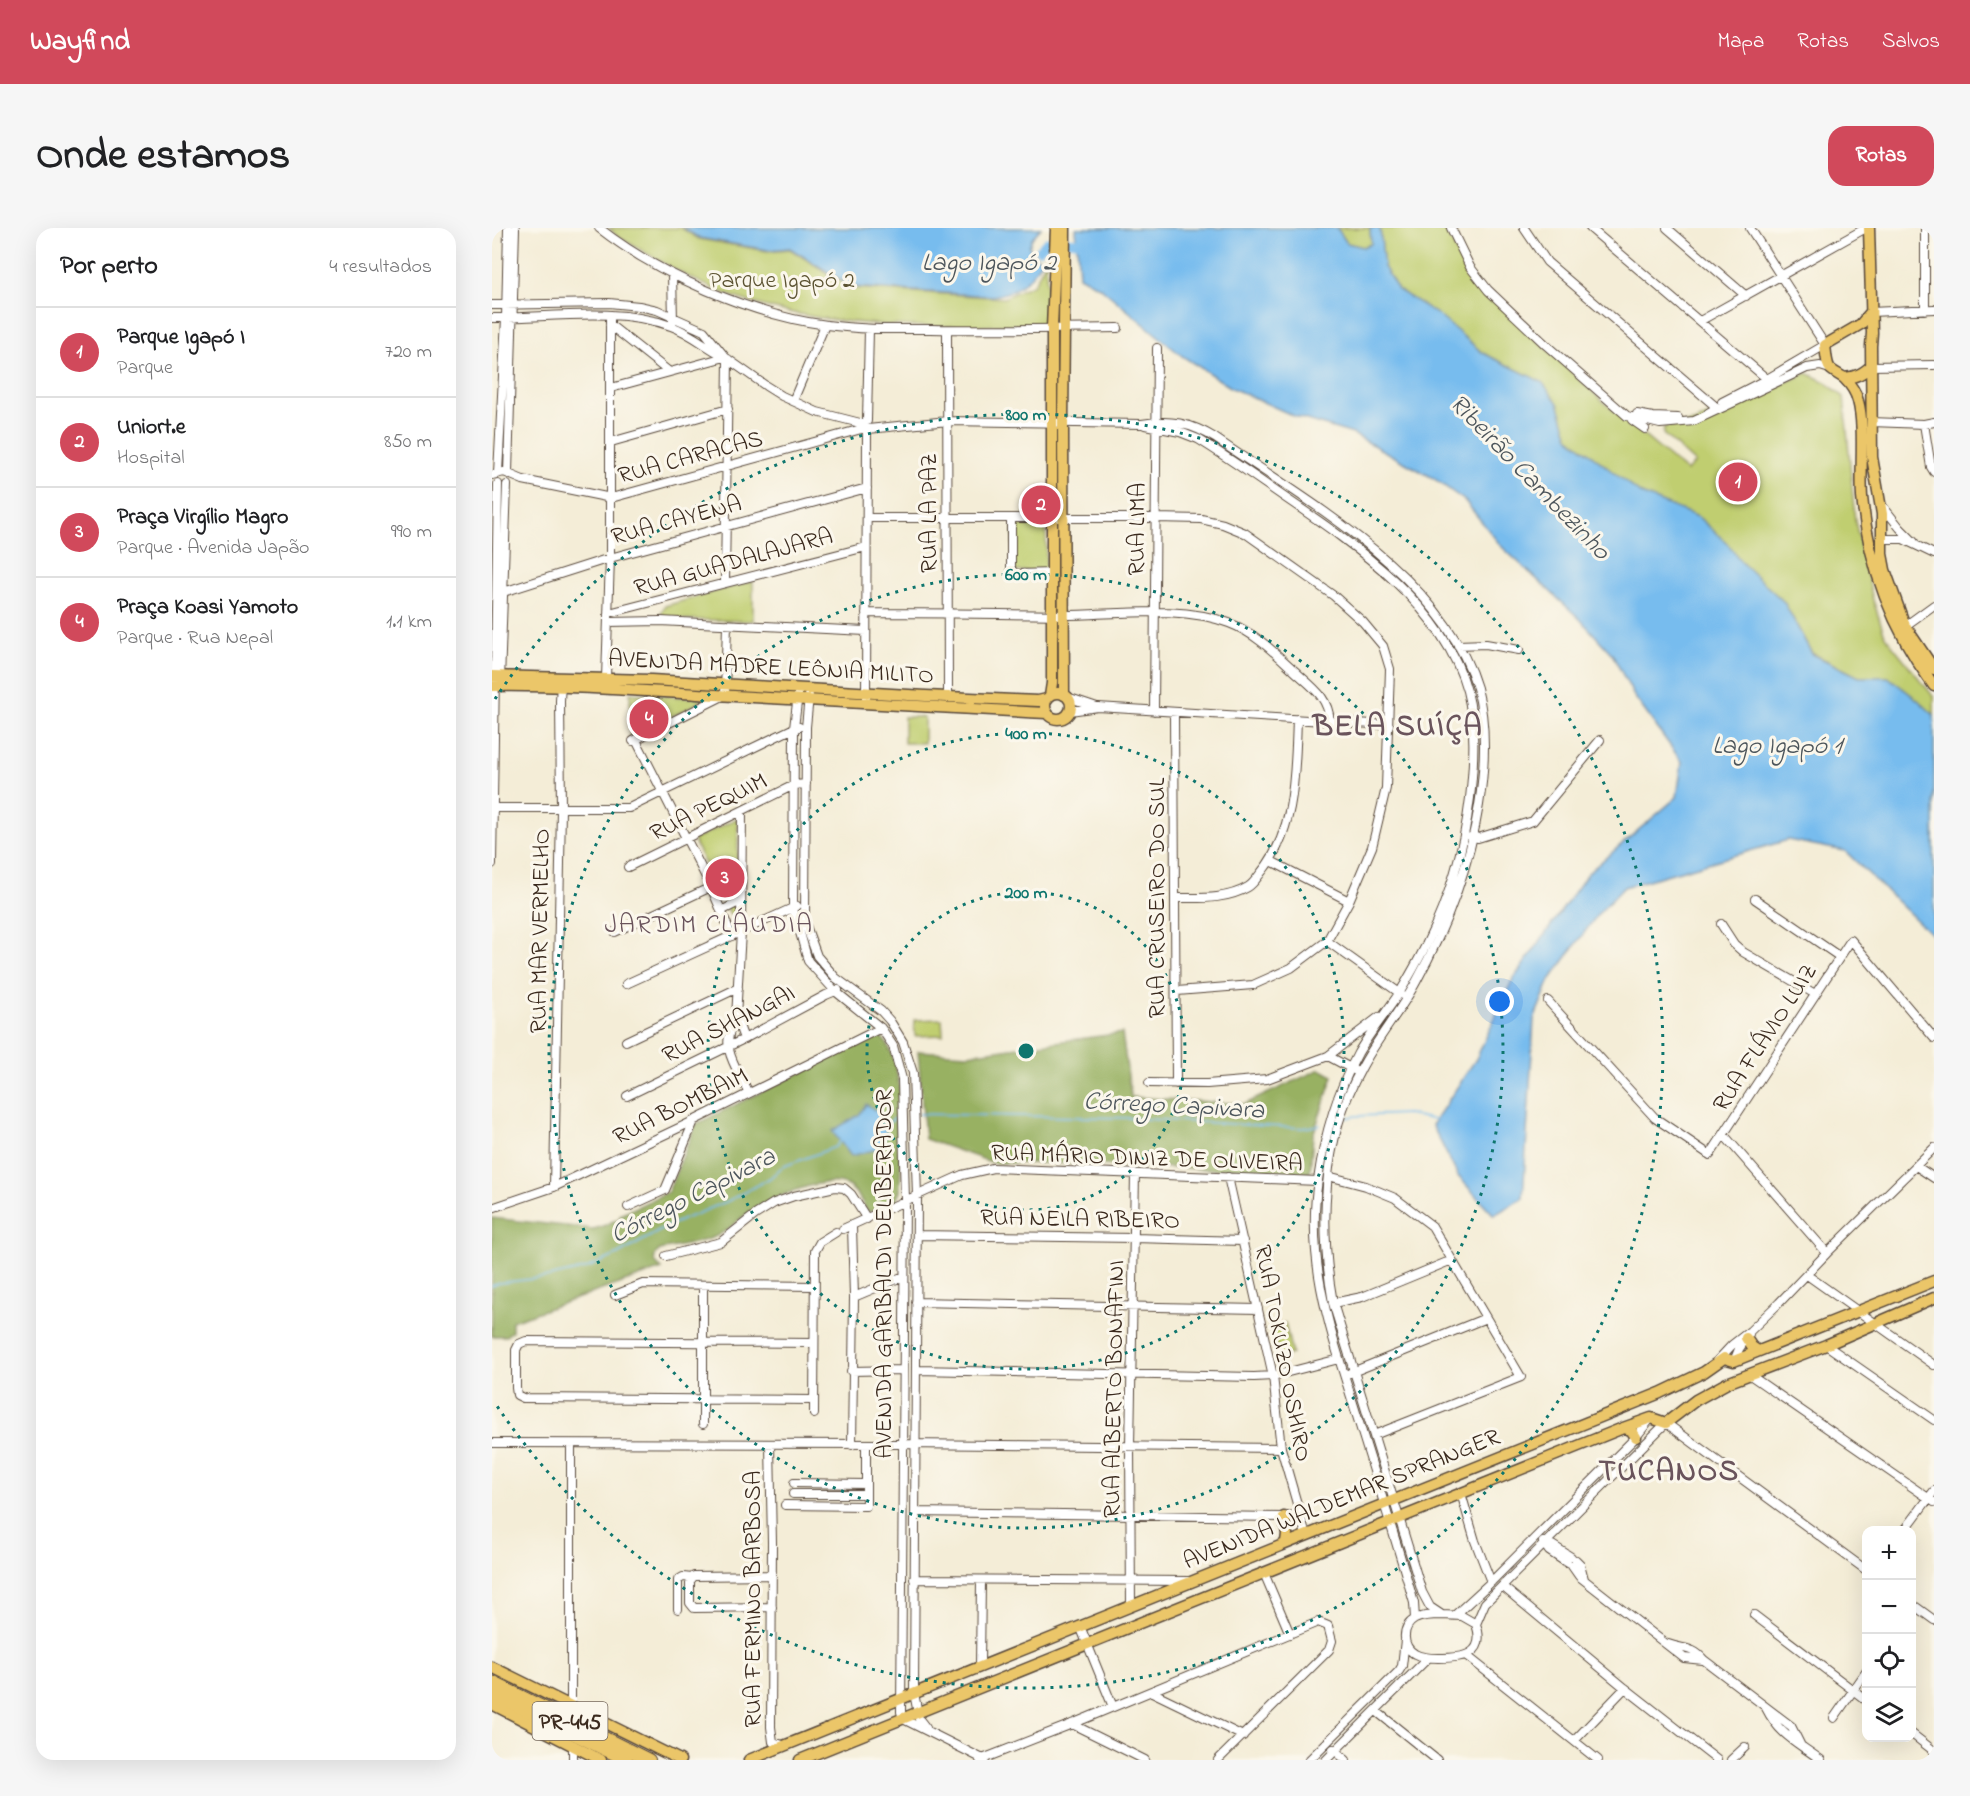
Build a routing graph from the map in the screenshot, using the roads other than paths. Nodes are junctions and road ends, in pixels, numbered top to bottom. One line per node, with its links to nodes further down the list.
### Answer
1 (508, 228): 17 (street)
2 (515, 228): 17 (street)
3 (599, 228): 13 (street)
4 (1056, 228): 29 (main road)
5 (1065, 228): 30 (main road)
6 (1451, 228): 46 (street)
7 (1524, 228): 47 (street)
8 (1590, 228): 23 (street)
9 (1667, 228): 15 (street)
10 (1750, 228): 14 (street)
11 (1867, 228): 14 (street); 19 (main road)
12 (1925, 228): 18 (street)
13 (672, 274): 24 (street); 25 (street)
14 (1783, 276): 15 (street); 33 (street)
15 (1746, 296): 23 (street)
16 (492, 305): 17 (street)
17 (510, 305): 22 (street); 24 (street)
18 (1929, 310): 19 (street)
19 (1871, 312): 32 (main road); 34 (main road)
20 (610, 315): 22 (street); 24 (street); 26 (street)
21 (492, 318): 22 (street)
22 (510, 318): 62 (street)
23 (1700, 321): 42 (street)
24 (673, 322): 36 (street)
25 (825, 325): 28 (street); 45 (street)
26 (610, 326): 40 (street); 44 (street)
27 (1118, 328): 30 (street)
28 (869, 329): 31 (street); 56 (street)
29 (1052, 329): 30 (street); 31 (street); 54 (main road)
30 (1064, 329): 54 (main road)
31 (947, 330): 50 (street, RUA LA PAZ)
32 (1847, 332): 33 (main road); 34 (main road)
33 (1825, 345): 39 (main road); 42 (street)
34 (1870, 346): 38 (main road)
35 (1157, 348): 57 (street, RUA LIMA)
36 (727, 358): 40 (street); 45 (street); 48 (street)
37 (1934, 365): 38 (street)
38 (1871, 366): 41 (main road); 52 (main road)
39 (1830, 369): 41 (main road); 43 (street)
40 (668, 371): 44 (street)
41 (1844, 378): 74 (main road)
42 (1767, 379): 43 (street); 47 (street)
43 (1782, 380): 51 (street)
44 (611, 387): 59 (street)
45 (793, 401): 56 (street)
46 (1615, 403): 49 (street); 58 (street)
47 (1715, 406): 49 (street); 51 (street)
48 (728, 409): 59 (street); 60 (street)
49 (1678, 418): 58 (street)
50 (948, 421): 54 (street, RUA CARACAS); 56 (street, RUA CARACAS); 69 (street, RUA LA PAZ)
51 (1694, 421): 58 (street)
52 (1871, 422): 55 (street); 66 (main road)
53 (1934, 422): 55 (street)
54 (1058, 423): 57 (street, RUA CARACAS); 71 (main road)
55 (1924, 424): 61 (street)
56 (867, 425): 60 (street, RUA CARACAS); 63 (street)
57 (1156, 425): 64 (street, RUA CARACAS); 72 (street, RUA LIMA)
58 (1648, 426)
59 (611, 442): 65 (street)
60 (727, 466): 65 (street, RUA CARACAS); 73 (street)
61 (1934, 472)
62 (501, 479): 65 (street, RUA CARACAS); 84 (street)
63 (867, 488): 68 (street); 73 (street, RUA CAYENA)
64 (1289, 494): 81 (street); 83 (street)
65 (611, 498): 79 (street)
66 (1880, 502): 67 (street); 75 (main road)
67 (1889, 516): 75 (street); 76 (street)
68 (867, 518): 69 (street); 77 (street)
69 (948, 518): 70 (street); 88 (street, RUA LA PAZ)
70 (1011, 518): 71 (street); 80 (street)
71 (1058, 518): 72 (street); 80 (main road); 90 (main road)
72 (1156, 518): 89 (street, RUA LIMA); 119 (street)
73 (726, 526): 79 (street, RUA CAYENA); 82 (street)
74 (1867, 530): 75 (main road); 94 (main road)
75 (1885, 539): 76 (street); 94 (main road)
76 (1917, 544): 78 (street)
77 (866, 546): 82 (street, RUA GUADALAJARA); 87 (street)
78 (1934, 554)
79 (610, 558): 84 (street, RUA CAYENA); 91 (street)
80 (1053, 573): 90 (main road)
81 (1401, 574): 83 (street); 96 (street)
82 (725, 582): 85 (street, RUA GUADALAJARA)
83 (1394, 582): 105 (street)
84 (501, 593): 101 (street)
85 (658, 601): 91 (street, RUA GUADALAJARA); 92 (street)
86 (1934, 605): 94 (street)
87 (866, 613): 88 (street); 95 (street)
88 (947, 613): 90 (street); 109 (street, RUA LA PAZ)
89 (1155, 613): 90 (street); 114 (street, RUA LIMA); 118 (street)
90 (1058, 614): 108 (main road); 110 (main road)
91 (609, 617): 92 (street); 99 (street)
92 (660, 621): 93 (street)
93 (727, 624): 95 (street); 102 (street)
94 (1901, 628): 98 (main road); 103 (main road)
95 (866, 632): 111 (street)
96 (1458, 645): 97 (street); 104 (street)
97 (1519, 650)
98 (1934, 669)
99 (606, 678): 100 (main road, AVENIDA MADRE LEÔNIA MILITO); 102 (main road, AVENIDA MADRE LEÔNIA MILITO)
100 (562, 682): 101 (main road, AVENIDA MADRE LEÔNIA MILITO); 107 (main road, AVENIDA MADRE LEÔNIA MILITO); 127 (street, RUA MAR VERMELHO)
101 (495, 683): 126 (street)
102 (725, 684): 106 (main road, AVENIDA MADRE LEÔNIA MILITO); 107 (street)
103 (1934, 686)
104 (1476, 687): 105 (street); 131 (street)
105 (1467, 690): 129 (street)
106 (804, 693): 107 (main road, AVENIDA MADRE LEÔNIA MILITO); 111 (main road, AVENIDA MADRE LEÔNIA MILITO); 120 (street, AVENIDA GARIBALDI DELIBERADOR); 121 (street, AVENIDA GARIBALDI DELIBERADOR)
107 (725, 695): 125 (street)
108 (1065, 696): 110 (main road); 112 (street); 113 (main road)
109 (948, 697): 110 (main road, AVENIDA MADRE LEÔNIA MILITO); 111 (main road, AVENIDA MADRE LEÔNIA MILITO)
110 (1049, 697): 115 (main road)
111 (866, 698): 115 (main road, AVENIDA MADRE LEÔNIA MILITO)
112 (1098, 707): 113 (street); 114 (street)
113 (1070, 711): 115 (main road)
114 (1154, 711): 116 (street)
115 (1047, 713)
116 (1174, 713): 117 (street); 137 (street, RUA CRUSEIRO DO SUL)
117 (1297, 720): 118 (street); 133 (street)
118 (1330, 721): 119 (street)
119 (1389, 725): 140 (street)
120 (806, 727): 121 (street); 123 (street, AVENIDA GARIBALDI DELIBERADOR)
121 (794, 728): 124 (street, AVENIDA GARIBALDI DELIBERADOR); 125 (street)
122 (1600, 740): 131 (street)
123 (806, 784): 124 (street, RUA PEQUIM); 141 (street, AVENIDA GARIBALDI DELIBERADOR)
124 (794, 785): 128 (street, RUA PEQUIM); 142 (street, AVENIDA GARIBALDI DELIBERADOR)
125 (663, 791): 127 (street); 130 (street)
126 (494, 808): 127 (street); 134 (street)
127 (561, 809): 181 (street, RUA MAR VERMELHO)
128 (742, 811): 130 (street, RUA PEQUIM); 139 (street)
129 (1464, 836): 131 (street); 132 (street)
130 (686, 838): 135 (street, RUA PEQUIM); 136 (street)
131 (1474, 838): 132 (street)
132 (1465, 851): 155 (street)
133 (1271, 861): 137 (street); 140 (street)
134 (492, 864)
135 (628, 867)
136 (711, 887): 143 (street); 145 (street)
137 (1176, 898): 153 (street, RUA CRUSEIRO DO SUL)
138 (1755, 899): 148 (street)
139 (741, 901): 143 (street); 146 (street)
140 (1349, 901): 147 (street)
141 (804, 902): 142 (street); 151 (street, AVENIDA GARIBALDI DELIBERADOR)
142 (793, 908): 146 (street); 152 (street, AVENIDA GARIBALDI DELIBERADOR)
143 (721, 911): 146 (street)
144 (1721, 924): 154 (street)
145 (615, 932)
146 (736, 934): 149 (street); 150 (street)
147 (1327, 941): 153 (street); 155 (street)
148 (1840, 957): 154 (street, RUA FLÁVIO LUIZ); 160 (street, RUA FLÁVIO LUIZ)
149 (626, 984)
150 (738, 988): 158 (street); 162 (street)
151 (848, 988): 152 (street, RUA SHANGAI); 163 (street, AVENIDA GARIBALDI DELIBERADOR)
152 (835, 991): 159 (street, AVENIDA GARIBALDI DELIBERADOR); 161 (street, RUA SHANGAI)
153 (1177, 991): 169 (street, RUA CRUSEIRO DO SUL)
154 (1815, 994): 173 (street, RUA FLÁVIO LUIZ)
155 (1403, 995): 157 (street); 167 (street)
156 (1548, 1000): 173 (street, RUA FLÁVIO LUIZ)
157 (1386, 1011): 166 (street); 167 (street)
158 (736, 1017): 161 (street); 165 (street)
159 (881, 1028): 164 (street, AVENIDA GARIBALDI DELIBERADOR); 170 (street, RUA BOMBAIM)
160 (1934, 1038)
161 (744, 1039): 165 (street, RUA SHANGAI)
162 (626, 1041)
163 (903, 1042): 164 (street); 182 (street, AVENIDA GARIBALDI DELIBERADOR)
164 (892, 1046): 183 (street, AVENIDA GARIBALDI DELIBERADOR)
165 (727, 1048): 170 (street); 171 (street, RUA SHANGAI)
166 (1328, 1056): 167 (street); 169 (street)
167 (1355, 1070): 177 (street); 180 (street)
168 (1149, 1083): 169 (street)
169 (1176, 1084)
170 (749, 1093): 172 (street, RUA BOMBAIM)
171 (627, 1096)
172 (694, 1121): 181 (street, RUA BOMBAIM); 184 (street)
173 (1724, 1135): 191 (street)
174 (1934, 1148): 175 (street)
175 (1916, 1166): 179 (street); 191 (street)
176 (1135, 1174): 178 (street, RUA MÁRIO DINIZ DE OLIVEIRA); 182 (street, RUA MÁRIO DINIZ DE OLIVEIRA); 189 (street, RUA ALBERTO BONAFINI)
177 (1328, 1176): 193 (street); 203 (street)
178 (1228, 1177): 180 (street, RUA MÁRIO DINIZ DE OLIVEIRA); 190 (street, RUA TOKUZO OSHIRO)
179 (1934, 1178)
180 (1318, 1181): 214 (street)
181 (554, 1187): 185 (street, RUA BOMBAIM)
182 (917, 1196): 183 (street, RUA MÁRIO DINIZ DE OLIVEIRA); 188 (street, AVENIDA GARIBALDI DELIBERADOR)
183 (904, 1202): 186 (street, RUA MÁRIO DINIZ DE OLIVEIRA); 195 (street, AVENIDA GARIBALDI DELIBERADOR)
184 (628, 1207)
185 (492, 1208)
186 (867, 1219): 187 (street, RUA MÁRIO DINIZ DE OLIVEIRA); 192 (street)
187 (844, 1229): 198 (street, RUA MÁRIO DINIZ DE OLIVEIRA); 200 (street)
188 (917, 1235): 189 (street, RUA NEILA RIBEIRO); 202 (street, AVENIDA GARIBALDI DELIBERADOR)
189 (1134, 1238): 190 (street, RUA NEILA RIBEIRO); 204 (street, RUA ALBERTO BONAFINI)
190 (1243, 1242): 205 (street, RUA TOKUZO OSHIRO)
191 (1827, 1253): 194 (street)
192 (666, 1256)
193 (1452, 1260): 203 (street); 207 (street)
194 (1807, 1275): 206 (street); 209 (street)
195 (904, 1276): 200 (street); 218 (street, AVENIDA GARIBALDI DELIBERADOR)
196 (1933, 1284): 206 (main road, AVENIDA WALDEMAR SPRANGER)
197 (704, 1285): 198 (street); 199 (street); 210 (street)
198 (814, 1286): 211 (street, RUA MÁRIO DINIZ DE OLIVEIRA)
199 (615, 1294)
200 (854, 1297): 220 (street)
201 (1934, 1298): 208 (main road)
202 (916, 1302): 204 (street); 219 (street, AVENIDA GARIBALDI DELIBERADOR)
203 (1333, 1303): 221 (street)
204 (1132, 1306): 205 (street); 224 (street, RUA ALBERTO BONAFINI)
205 (1258, 1309): 225 (street, RUA TOKUZO OSHIRO)
206 (1858, 1312): 208 (street); 213 (main road, AVENIDA WALDEMAR SPRANGER)
207 (1486, 1318): 221 (street); 236 (street)
208 (1876, 1324): 212 (main road); 217 (street)
209 (1748, 1334): 213 (main road); 215 (street); 216 (street)
210 (703, 1342): 211 (street); 228 (street); 228 (street)
211 (814, 1343): 229 (street, RUA MÁRIO DINIZ DE OLIVEIRA)
212 (1826, 1345): 223 (main road); 232 (street)
213 (1758, 1351): 215 (main road, AVENIDA WALDEMAR SPRANGER)
214 (1339, 1359): 222 (street); 225 (street)
215 (1734, 1361): 216 (main road, AVENIDA WALDEMAR SPRANGER); 226 (main road)
216 (1716, 1362): 227 (main road, AVENIDA WALDEMAR SPRANGER)
217 (1934, 1365)
218 (902, 1370): 220 (street); 241 (street, AVENIDA GARIBALDI DELIBERADOR)
219 (917, 1370): 224 (street); 242 (street, AVENIDA GARIBALDI DELIBERADOR)
220 (852, 1371): 244 (street)
221 (1354, 1371): 222 (street); 236 (street)
222 (1344, 1375): 253 (street)
223 (1750, 1375): 226 (main road); 252 (street)
224 (1132, 1376): 225 (street); 245 (street, RUA ALBERTO BONAFINI)
225 (1273, 1376): 246 (street, RUA TOKUZO OSHIRO)
226 (1727, 1383): 233 (main road)
227 (1660, 1393): 231 (main road); 253 (main road, AVENIDA WALDEMAR SPRANGER)
228 (703, 1399): 229 (street); 234 (street)
229 (814, 1400): 230 (street, RUA MÁRIO DINIZ DE OLIVEIRA)
230 (814, 1414)
231 (1651, 1418): 233 (main road); 235 (main road, AVENIDA WALDEMAR SPRANGER); 237 (street)
232 (1934, 1420)
233 (1666, 1423): 264 (street); 265 (street)
234 (703, 1424)
235 (1623, 1428): 237 (main road); 249 (main road, AVENIDA WALDEMAR SPRANGER)
236 (1374, 1435): 253 (street)
237 (1636, 1437): 262 (street)
238 (492, 1443): 239 (street)
239 (572, 1444): 243 (street); 303 (street)
240 (866, 1444): 241 (street); 244 (street); 248 (street)
241 (903, 1444): 242 (street); 301 (street, AVENIDA GARIBALDI DELIBERADOR)
242 (916, 1444): 245 (street); 255 (street, AVENIDA GARIBALDI DELIBERADOR)
243 (770, 1445): 244 (street); 267 (street, RUA FERMINO BARBOSA)
244 (852, 1445)
245 (1130, 1446): 246 (street); 256 (street, RUA ALBERTO BONAFINI)
246 (1281, 1448): 257 (street, RUA TOKUZO OSHIRO)
247 (794, 1484): 248 (street)
248 (866, 1484): 251 (street)
249 (1461, 1493): 259 (main road, AVENIDA WALDEMAR SPRANGER); 273 (street)
250 (792, 1494): 251 (street)
251 (866, 1494): 254 (street)
252 (1932, 1497): 260 (street)
253 (1389, 1502): 259 (street); 261 (main road, AVENIDA WALDEMAR SPRANGER)
254 (785, 1505)
255 (915, 1512): 256 (street); 269 (street, AVENIDA GARIBALDI DELIBERADOR)
256 (1131, 1513): 258 (street); 271 (street, RUA ALBERTO BONAFINI)
257 (1299, 1514): 258 (street); 261 (street, RUA TOKUZO OSHIRO)
258 (1284, 1517): 263 (main road)
259 (1395, 1520): 266 (main road, AVENIDA WALDEMAR SPRANGER); 279 (street); 282 (street)
260 (1908, 1526)
261 (1306, 1535): 263 (main road, AVENIDA WALDEMAR SPRANGER)
262 (1536, 1537): 264 (street); 273 (street)
263 (1286, 1542): 272 (main road, AVENIDA WALDEMAR SPRANGER)
264 (1545, 1544): 274 (street); 338 (street)
265 (1862, 1567)
266 (1264, 1573): 286 (street); 288 (main road, AVENIDA WALDEMAR SPRANGER)
267 (772, 1575): 268 (street); 276 (street, RUA FERMINO BARBOSA)
268 (692, 1578): 276 (street); 278 (street)
269 (914, 1579): 270 (street); 299 (street, AVENIDA GARIBALDI DELIBERADOR)
270 (981, 1580): 271 (street); 291 (street)
271 (1130, 1581): 272 (street); 275 (street, RUA ALBERTO BONAFINI)
272 (1193, 1581): 275 (main road, AVENIDA WALDEMAR SPRANGER)
273 (1491, 1582): 281 (street)
274 (1502, 1586): 284 (street); 295 (street)
275 (1131, 1606): 285 (main road, AVENIDA WALDEMAR SPRANGER)
276 (772, 1607): 316 (street, RUA FERMINO BARBOSA)
277 (1916, 1609): 283 (street)
278 (678, 1610)
279 (1442, 1615): 281 (street); 282 (street)
280 (1754, 1615): 296 (street)
281 (1454, 1616): 284 (street)
282 (1415, 1619): 287 (street)
283 (1934, 1620)
284 (1476, 1624): 289 (street)
285 (1080, 1626): 288 (street); 291 (main road, AVENIDA WALDEMAR SPRANGER)
286 (1290, 1634): 297 (street); 311 (street)
287 (1405, 1640): 290 (street); 314 (street)
288 (1087, 1644): 304 (street); 306 (main road, AVENIDA WALDEMAR SPRANGER)
289 (1467, 1656): 290 (street); 313 (street)
290 (1428, 1658): 305 (street)
291 (980, 1666): 299 (main road, AVENIDA WALDEMAR SPRANGER)
292 (492, 1667): 303 (main road)
293 (1862, 1678): 296 (street)
294 (492, 1682): 324 (highway, PR-445)
295 (1624, 1688): 313 (street); 336 (street)
296 (1853, 1690): 300 (street); 307 (street)
297 (1152, 1692): 304 (street); 311 (street)
298 (492, 1693): 323 (highway, PR-445)
299 (914, 1693): 301 (main road, AVENIDA WALDEMAR SPRANGER); 306 (street, AVENIDA GARIBALDI DELIBERADOR)
300 (1862, 1697)
301 (900, 1699): 308 (street, AVENIDA GARIBALDI DELIBERADOR); 316 (main road, AVENIDA WALDEMAR SPRANGER)
302 (492, 1704): 315 (main road, PR-445)
303 (571, 1706): 325 (main road)
304 (1113, 1707): 309 (street)
305 (1376, 1711): 319 (street); 334 (street)
306 (918, 1713): 308 (main road, AVENIDA WALDEMAR SPRANGER); 310 (street, AVENIDA GARIBALDI DELIBERADOR)
307 (1834, 1718)
308 (903, 1719): 310 (street); 327 (main road, AVENIDA WALDEMAR SPRANGER)
309 (1072, 1724): 328 (street); 329 (street)
310 (930, 1733): 328 (street)
311 (1242, 1736): 330 (street)
312 (1916, 1737): 318 (street)
313 (1574, 1741): 335 (street)
314 (1326, 1743): 319 (street); 331 (street)
315 (573, 1745): 321 (street); 322 (main road)
316 (783, 1745): 320 (main road, AVENIDA WALDEMAR SPRANGER)
317 (1745, 1747): 337 (street)
318 (1934, 1750)
319 (1335, 1751): 332 (street); 333 (street)
320 (765, 1758): 326 (main road, AVENIDA WALDEMAR SPRANGER)
321 (573, 1760)
322 (601, 1760)
323 (626, 1760)
324 (649, 1760)
325 (680, 1760)
326 (749, 1760)
327 (800, 1760)
328 (982, 1760)
329 (1145, 1760)
330 (1218, 1760)
331 (1309, 1760)
332 (1326, 1760)
333 (1346, 1760)
334 (1437, 1760)
335 (1598, 1760)
336 (1717, 1760)
337 (1731, 1760)
338 (1821, 1760)

